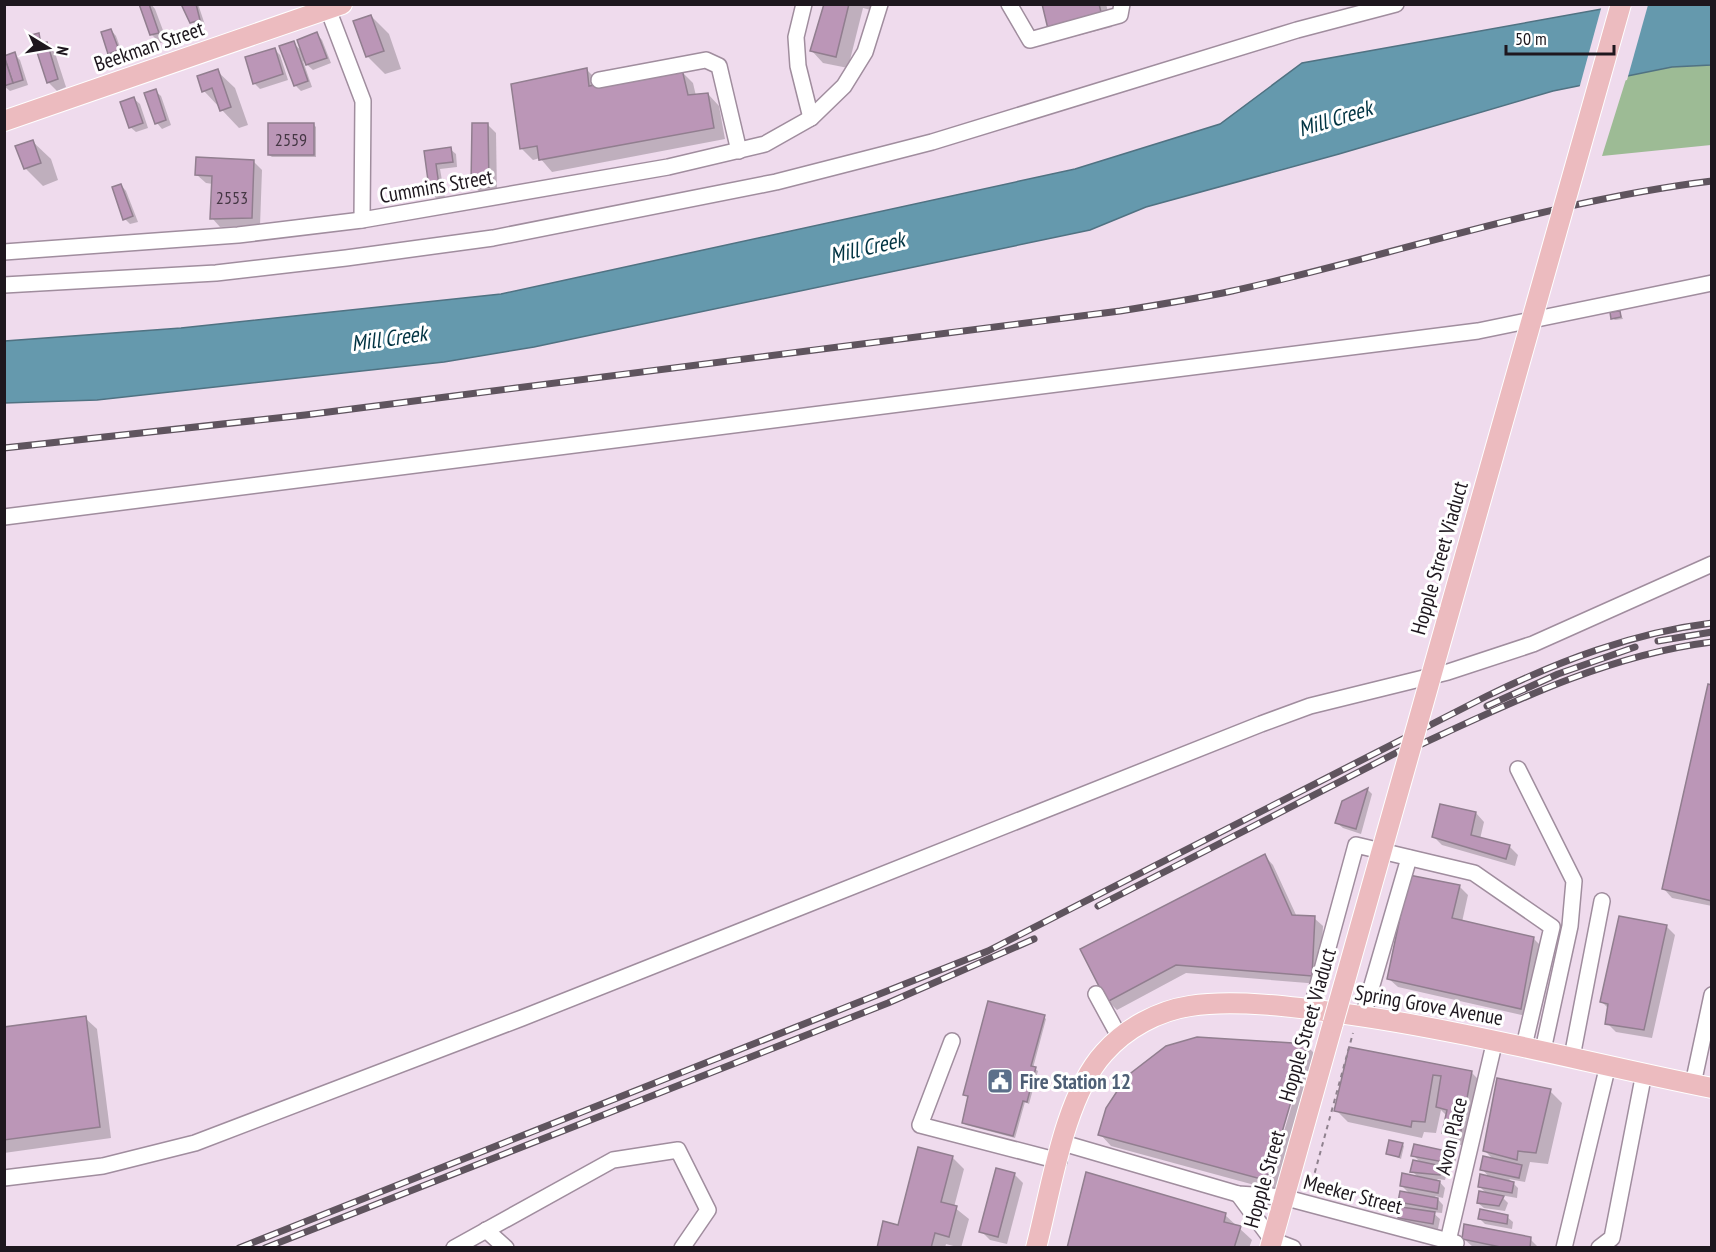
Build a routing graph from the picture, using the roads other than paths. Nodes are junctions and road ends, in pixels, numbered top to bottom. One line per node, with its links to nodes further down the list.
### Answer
1 (804, 4): 9 (street)
2 (880, 4): 9 (street, Cummins Street)
3 (1009, 4): 4 (street)
4 (1122, 4)
5 (1396, 4): 15 (street)
6 (1621, 4): 34 (main road, Hopple Street Viaduct, bridge)
7 (332, 6): 10 (main road, Beekman Street); 12 (street)
8 (599, 80): 11 (street)
9 (811, 118): 11 (street, Cummins Street)
10 (4, 121)
11 (739, 151): 12 (street, Cummins Street)
12 (362, 220): 13 (street, Cummins Street)
13 (4, 252)
14 (1712, 283): 16 (street)
15 (4, 285)
16 (4, 517)
17 (1712, 564): 36 (street)
18 (1518, 769): 29 (street)
19 (1409, 858): 23 (street); 24 (street); 29 (street)
20 (1602, 901): 30 (street)
21 (1096, 994): 26 (street)
22 (1712, 995): 25 (street)
23 (1311, 1010): 24 (main road, Spring Grove Avenue); 26 (main road, Spring Grove Avenue)
24 (1360, 1016): 27 (main road, Spring Grove Avenue)
25 (1709, 1020): 33 (street)
26 (1120, 1038): 35 (main road, Spring Grove Avenue)
27 (1496, 1040): 29 (main road, Spring Grove Avenue); 40 (street, Avon Place)
28 (952, 1041): 35 (street, Meeker Street)
29 (1534, 1048): 30 (main road, Spring Grove Avenue)
30 (1572, 1057): 31 (main road, Spring Grove Avenue)
31 (1608, 1065): 32 (main road, Spring Grove Avenue); 47 (street)
32 (1644, 1073): 33 (main road, Spring Grove Avenue); 48 (street)
33 (1702, 1086)
34 (1304, 1124): 38 (main road, Hopple Street)
35 (1061, 1152): 37 (street, Meeker Street); 45 (main road, Spring Grove Avenue)
36 (4, 1178)
37 (1238, 1194): 38 (street, Meeker Street); 41 (street)
38 (1282, 1197): 40 (street, Meeker Street); 41 (main road, Hopple Street)
39 (486, 1230): 42 (street); 43 (street); 44 (street)
40 (1452, 1242)
41 (1271, 1244): 46 (street)
42 (455, 1247)
43 (506, 1248)
44 (682, 1248)
45 (1036, 1248)
46 (1293, 1248)
47 (1564, 1248)
48 (1599, 1248)

